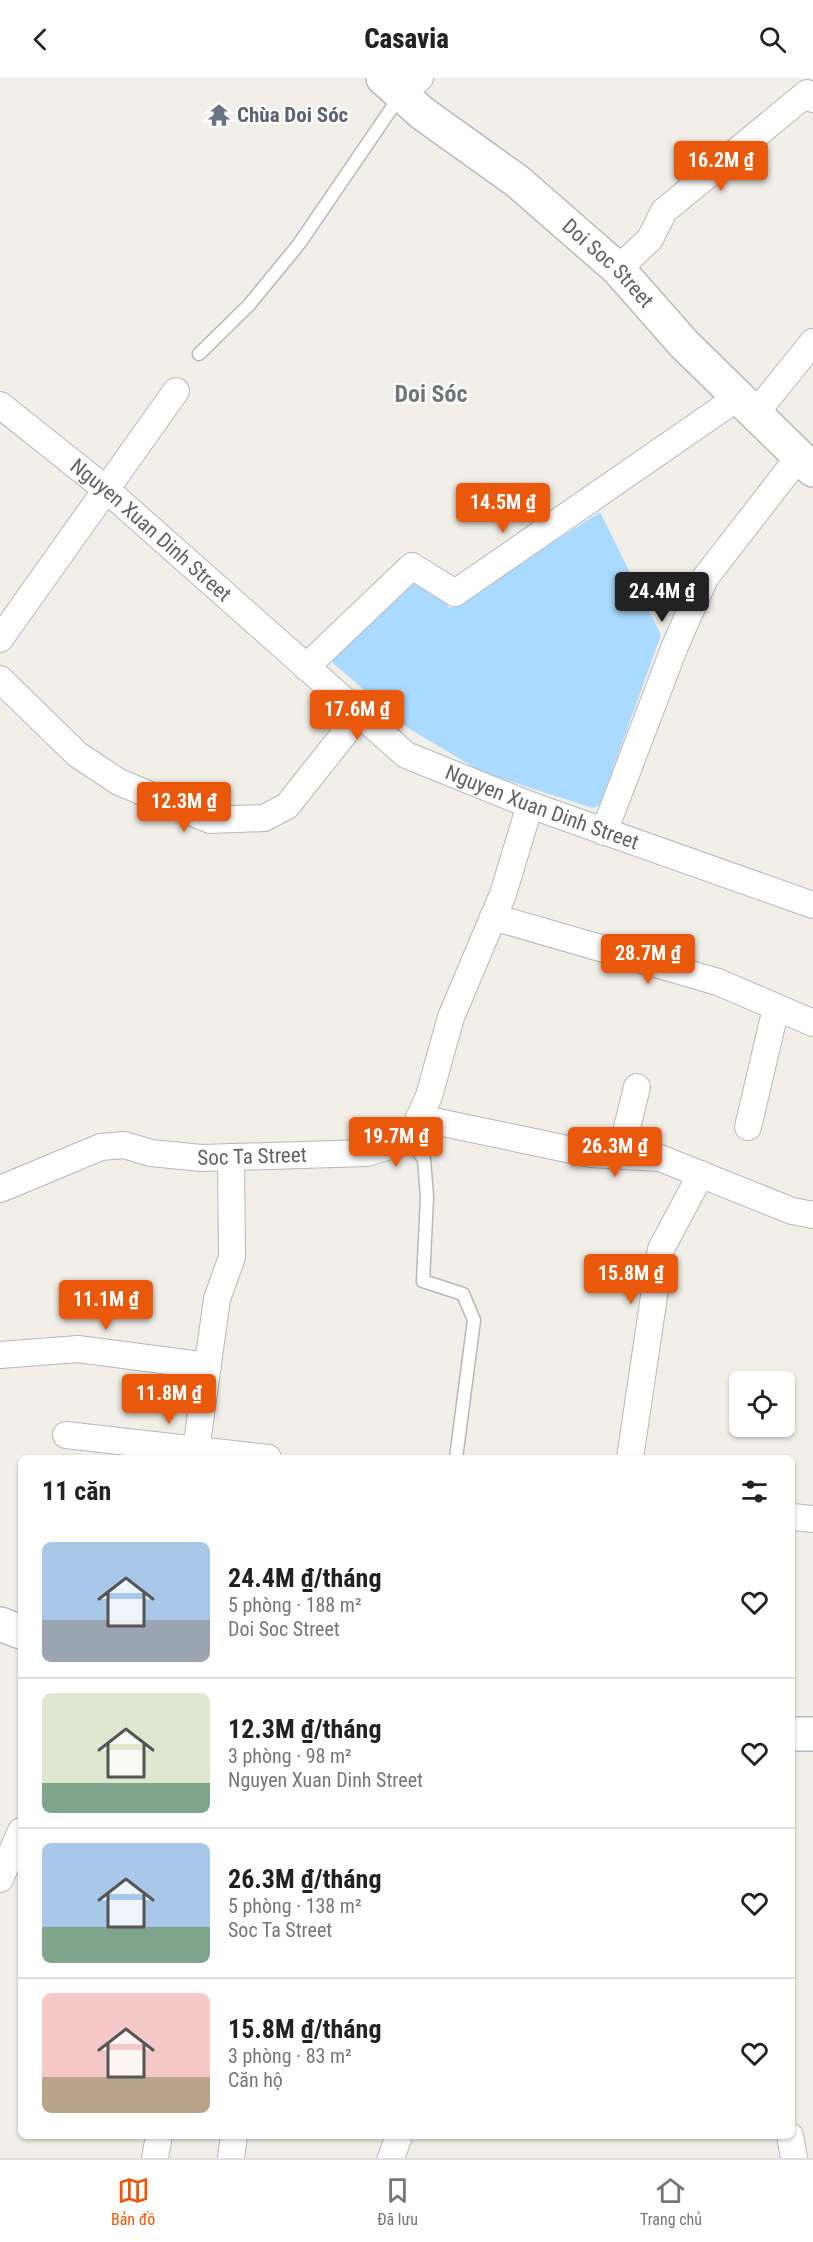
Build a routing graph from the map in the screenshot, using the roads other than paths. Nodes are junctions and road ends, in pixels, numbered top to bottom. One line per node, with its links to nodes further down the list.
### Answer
1 (401, 84): 3 (street, Doi Soc Street); 5 (lane)
2 (813, 99): 3 (street)
3 (618, 269): 8 (street, Doi Soc Street)
4 (813, 342): 8 (street)
5 (200, 354)
6 (176, 391): 10 (street)
7 (0, 405): 10 (street, Nguyen Xuan Dinh Street)
8 (746, 406): 9 (street, Doi Soc Street); 12 (street)
9 (806, 464): 16 (street)
10 (108, 491): 11 (street); 12 (street, Nguyen Xuan Dinh Street)
11 (0, 639)
12 (306, 667): 14 (street, Nguyen Xuan Dinh Street)
13 (0, 679): 14 (street)
14 (360, 714): 15 (street, Nguyen Xuan Dinh Street)
15 (530, 805): 16 (street, Nguyen Xuan Dinh Street); 18 (street)
16 (603, 832): 17 (street, Nguyen Xuan Dinh Street)
17 (813, 905)
18 (493, 917): 19 (street); 23 (street)
19 (776, 1008): 20 (street); 22 (street)
20 (813, 1023)
21 (637, 1087): 24 (street)
22 (748, 1127)
23 (414, 1129): 24 (street); 25 (street, Soc Ta Street); 34 (lane)
24 (620, 1156): 26 (street)
25 (231, 1157): 27 (street, Soc Ta Street); 30 (street)
26 (701, 1174): 28 (street); 35 (street)
27 (0, 1189)
28 (813, 1215)
29 (0, 1355): 30 (street)
30 (208, 1366): 32 (street)
31 (66, 1435): 32 (street)
32 (196, 1450): 33 (street)
33 (241, 1455)
34 (456, 1455)
35 (630, 1455)
36 (795, 1517): 37 (street)
37 (813, 1519)
38 (0, 1624): 39 (street)
39 (18, 1631)
40 (795, 1734): 41 (street)
41 (813, 1734)
42 (18, 1838): 43 (street)
43 (0, 1879)
44 (158, 2139): 48 (street)
45 (234, 2139): 49 (street)
46 (398, 2139): 50 (street)
47 (791, 2139): 51 (street)
48 (155, 2158)
49 (231, 2158)
50 (391, 2158)
51 (794, 2158)

